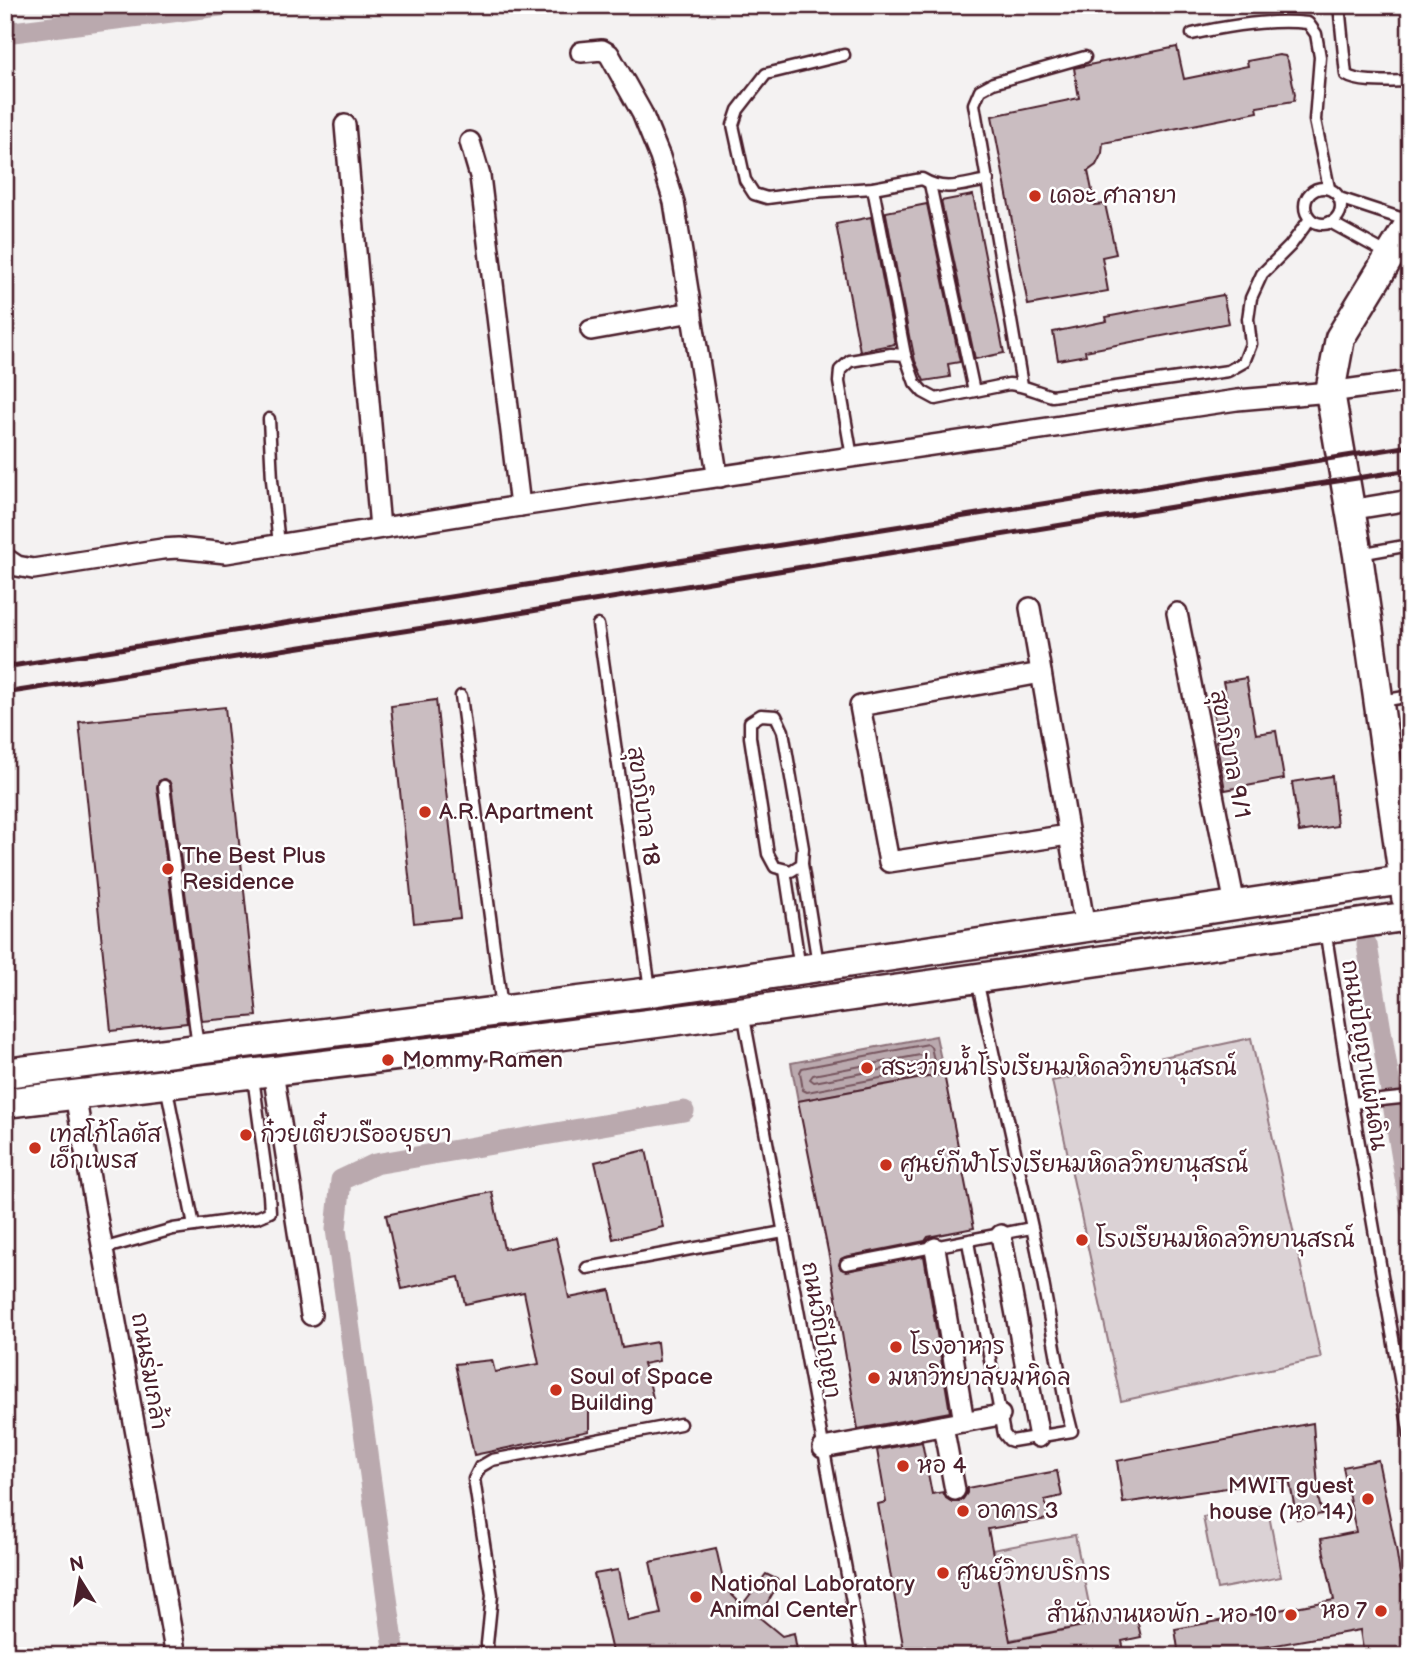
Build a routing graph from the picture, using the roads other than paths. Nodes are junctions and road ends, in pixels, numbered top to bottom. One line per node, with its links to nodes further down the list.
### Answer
1 (1339, 5): 6 (lane)
2 (1192, 34): 12 (lane)
3 (581, 51): 18 (street)
4 (844, 55): 11 (lane)
5 (1085, 57): 9 (lane)
6 (1410, 81)
7 (345, 125): 31 (street)
8 (470, 142): 29 (street)
9 (988, 180): 10 (lane); 22 (lane)
10 (930, 184): 11 (lane); 23 (lane)
11 (873, 188): 20 (lane)
12 (1329, 188): 13 (lane); 14 (lane)
13 (1339, 198): 15 (lane); 16 (lane)
14 (1310, 219): 15 (lane); 22 (lane)
15 (1330, 222): 17 (lane)
16 (1410, 222): 17 (main road)
17 (1390, 256): 24 (main road)
18 (692, 312): 19 (street); 27 (street)
19 (592, 330)
20 (905, 355): 23 (lane); 26 (lane)
21 (1410, 381): 24 (street)
22 (1021, 385): 23 (lane)
23 (974, 391)
24 (1331, 393): 26 (street); 30 (main road)
25 (269, 419): 32 (lane)
26 (852, 457): 27 (street)
27 (720, 477): 29 (street)
28 (1410, 500): 30 (street)
29 (520, 506): 31 (street)
30 (1349, 510): 34 (main road)
31 (380, 528): 32 (street)
32 (279, 544): 35 (street)
33 (1410, 545): 34 (lane)
34 (1358, 555): 42 (main road)
35 (5, 558)
36 (1030, 608): 39 (street)
37 (1177, 613): 48 (street, สุขาภิบาล 9/1)
38 (598, 625): 54 (lane, สุขาภิบาล 18)
39 (1041, 673): 44 (street); 44 (street)
40 (461, 696): 55 (lane)
41 (1410, 696): 42 (lane)
42 (1378, 701): 47 (main road)
43 (164, 786): 57 (lane)
44 (1068, 835): 50 (street)
45 (802, 864): 46 (lane); 46 (lane); 52 (lane)
46 (785, 870): 52 (lane)
47 (1406, 880): 48 (main road); 49 (main road)
48 (1235, 905): 50 (main road)
49 (1409, 919): 51 (main road)
50 (1085, 928): 52 (main road)
51 (1325, 928): 53 (main road); 64 (lane, ถนนปัญญาแผ่นดิน)
52 (809, 969): 54 (main road)
53 (977, 980): 56 (main road); 66 (lane)
54 (651, 992): 55 (main road)
55 (502, 1011): 57 (main road)
56 (743, 1012): 59 (main road); 67 (lane, ถนนวิถีปัญญา)
57 (198, 1048): 58 (main road)
58 (5, 1073)
59 (263, 1073): 60 (main road); 65 (lane); 74 (street)
60 (166, 1084): 61 (main road); 65 (lane)
61 (75, 1095): 63 (main road); 71 (street, ถนนร่มเกล้า)
62 (1410, 1097): 64 (lane)
63 (5, 1103)
64 (1352, 1103): 79 (lane, ถนนปัญญาแผ่นดิน)
65 (194, 1226): 71 (lane)
66 (1031, 1228): 68 (lane); 80 (lane)
67 (783, 1232): 73 (lane); 81 (lane, ถนนวิถีปัญญา)
68 (1001, 1235): 69 (lane); 80 (street)
69 (968, 1242): 70 (lane); 75 (lane)
70 (934, 1248): 72 (lane); 76 (street)
71 (102, 1249): 83 (street, ถนนร่มเกล้า)
72 (846, 1264)
73 (587, 1268)
74 (312, 1315)
75 (1000, 1415): 76 (street); 80 (lane)
76 (964, 1422): 78 (street)
77 (680, 1424): 84 (lane)
78 (943, 1426): 81 (street); 82 (street)
79 (1410, 1436)
80 (1039, 1437)
81 (823, 1448): 85 (lane, ถนนวิถีปัญญา)
82 (955, 1490)
83 (176, 1656)
84 (489, 1656)
85 (862, 1656)

